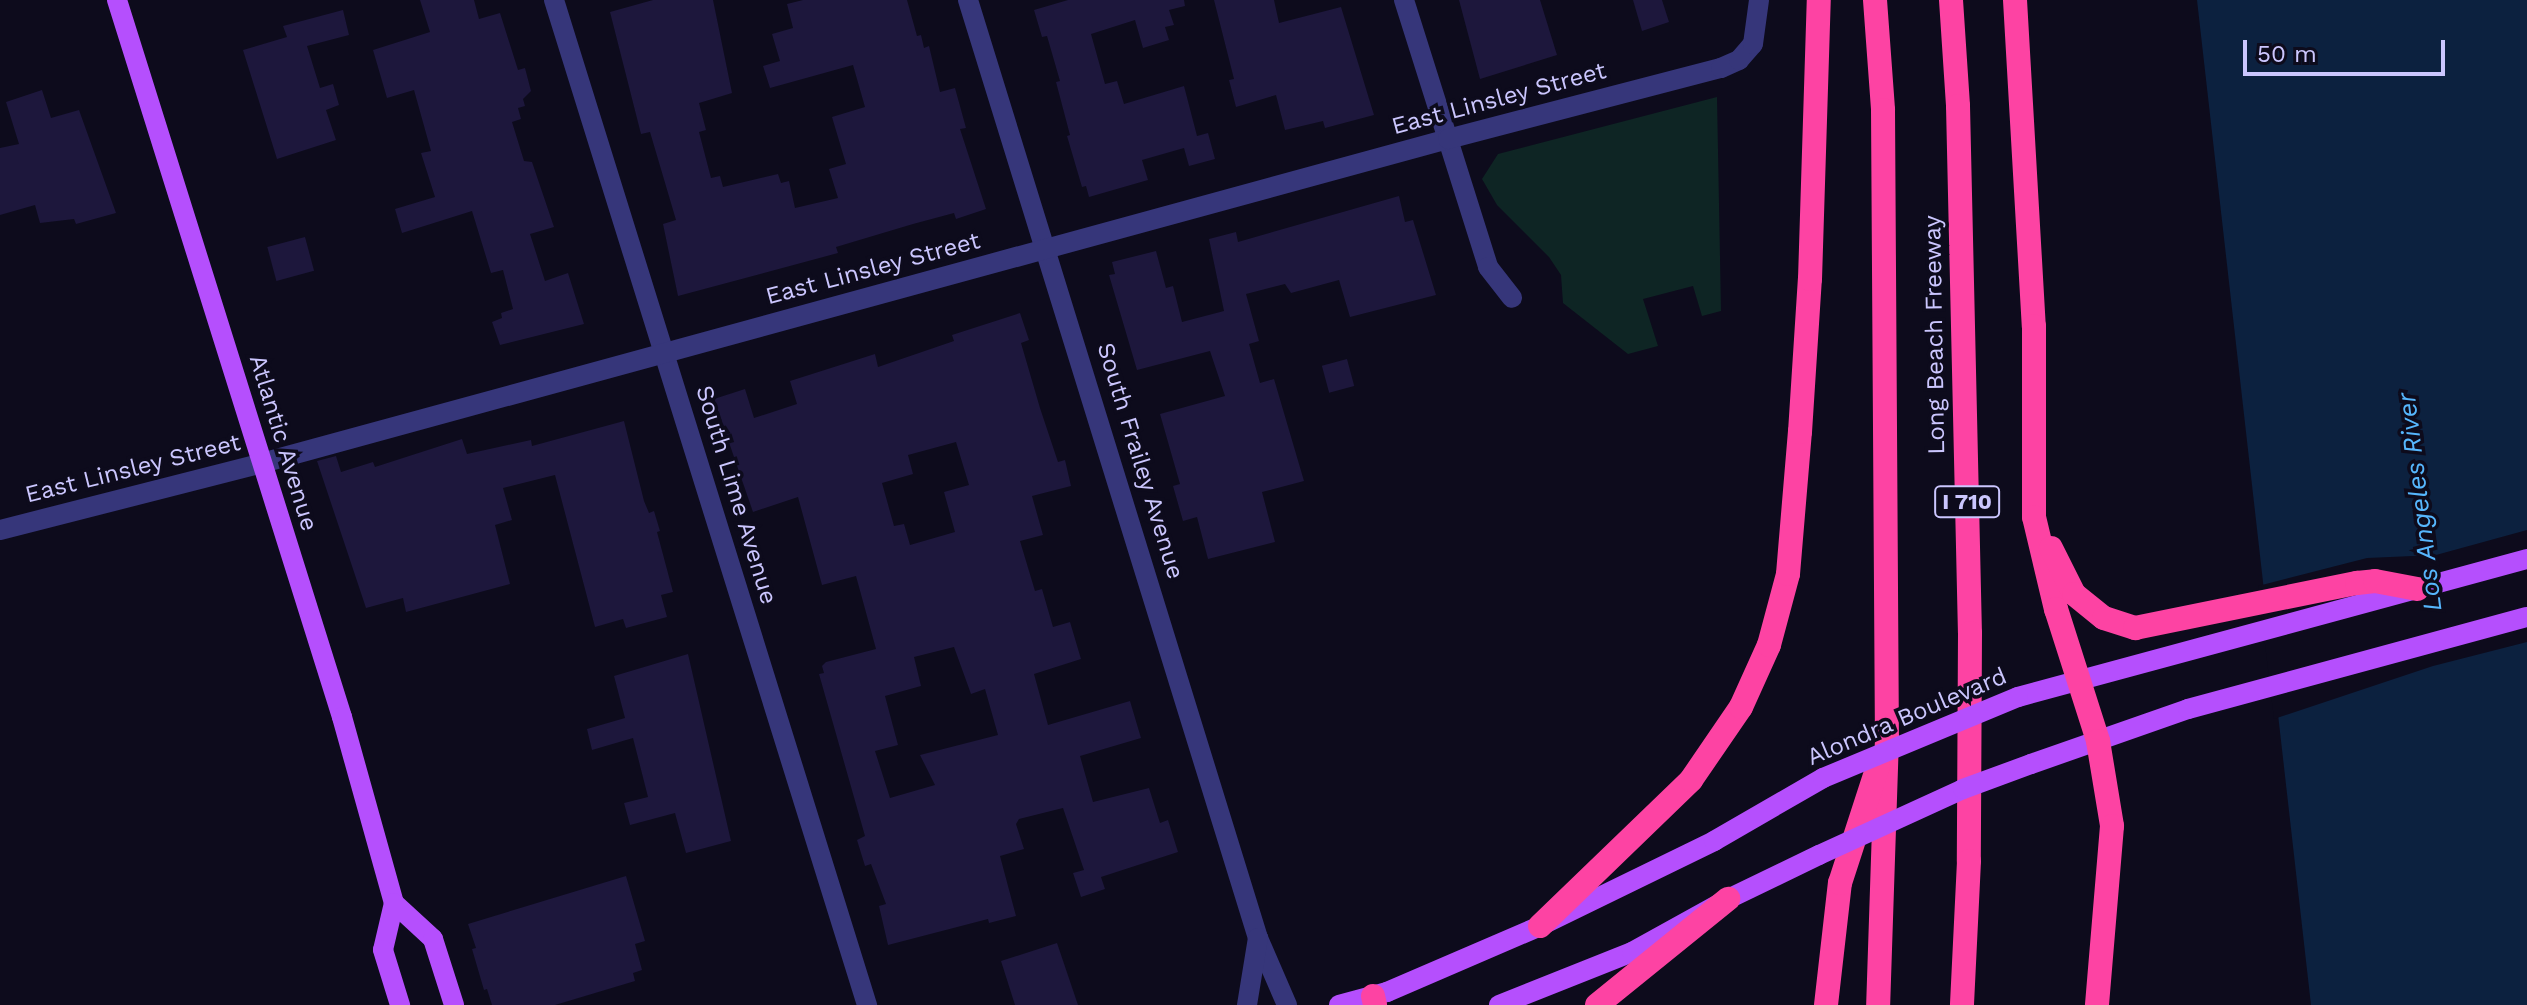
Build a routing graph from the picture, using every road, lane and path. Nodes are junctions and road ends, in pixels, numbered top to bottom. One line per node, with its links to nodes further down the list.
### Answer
1 (117, 0): 14 (main road, Atlantic Avenue)
2 (554, 0): 13 (street, South Lime Avenue)
3 (968, 0): 11 (street, South Frailey Avenue)
4 (1404, 0): 10 (street)
5 (1759, 0): 10 (street, East Linsley Street)
6 (1819, 0): 25 (highway)
7 (1875, 0): 21 (highway, Long Beach Freeway)
8 (1951, 0): 38 (highway, Long Beach Freeway / I 710)
9 (2015, 0): 15 (highway)
10 (1448, 139): 11 (street, East Linsley Street); 12 (street)
11 (1047, 248): 13 (street, East Linsley Street); 26 (street, South Frailey Avenue)
12 (1512, 298)
13 (665, 353): 14 (street, East Linsley Street); 30 (street, South Lime Avenue)
14 (262, 463): 16 (street, East Linsley Street); 24 (main road, Atlantic Avenue)
15 (2034, 517): 18 (highway); 20 (highway)
16 (0, 530)
17 (2527, 559): 18 (main road, Alondra Boulevard)
18 (2417, 589): 20 (main road, Alondra Boulevard)
19 (2527, 617): 22 (main road)
20 (2078, 681): 22 (highway); 25 (main road, Alondra Boulevard, bridge)
21 (1887, 738): 36 (highway); 37 (highway, Long Beach Freeway)
22 (2098, 741): 23 (main road, bridge); 39 (highway)
23 (1728, 899): 34 (main road); 35 (highway)
24 (394, 903): 28 (main road, Atlantic Avenue); 29 (main road)
25 (1540, 926): 27 (main road, Alondra Boulevard)
26 (1258, 938): 31 (street, South Frailey Avenue); 32 (street, South Frailey Avenue)
27 (1374, 1001): 33 (main road, Alondra Boulevard)
28 (400, 1005)
29 (454, 1005)
30 (867, 1005)
31 (1247, 1005)
32 (1287, 1005)
33 (1339, 1005)
34 (1499, 1005)
35 (1597, 1005)
36 (1826, 1005)
37 (1878, 1005)
38 (1962, 1005)
39 (2097, 1005)

